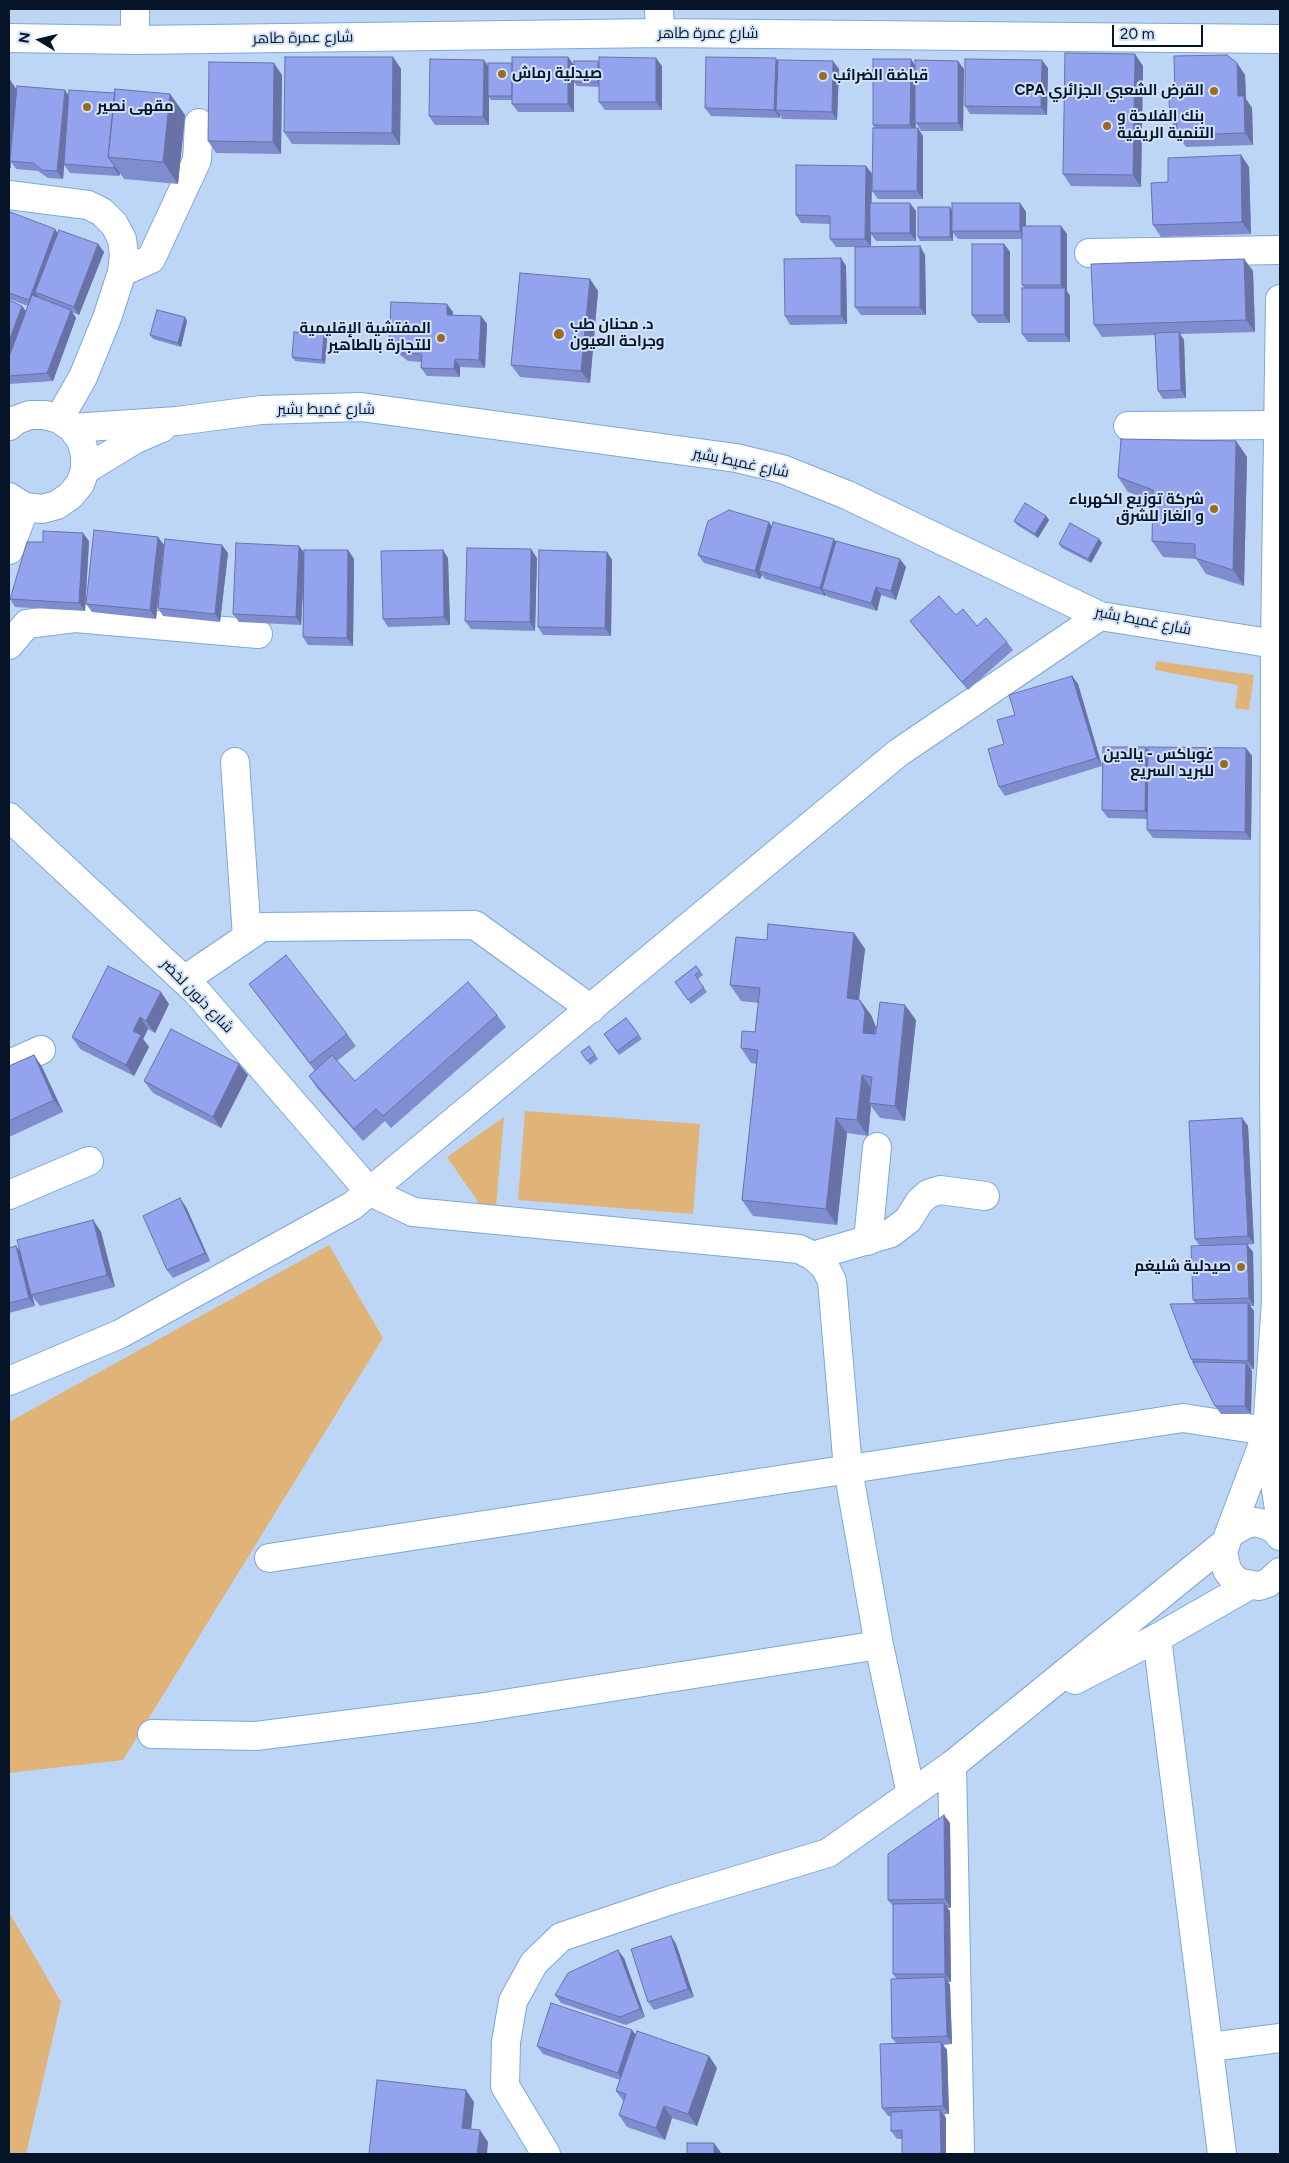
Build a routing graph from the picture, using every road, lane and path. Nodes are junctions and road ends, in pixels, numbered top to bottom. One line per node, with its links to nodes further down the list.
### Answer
1 (135, 9): 5 (street)
2 (660, 21): 4 (street, شارع عمرة طاهر); 5 (street, شارع عمرة طاهر)
3 (9, 38): 5 (street, شارع عمرة طاهر)
4 (1280, 39)
5 (135, 40)
6 (199, 123): 10 (street)
7 (9, 195): 10 (street)
8 (1280, 250): 9 (street)
9 (1090, 253)
10 (122, 272): 15 (street)
11 (1280, 299): 12 (street)
12 (1280, 334): 16 (street)
13 (11, 421): 15 (street)
14 (177, 421): 15 (street); 18 (street); 21 (street, شارع غميط بشير)
15 (66, 424): 18 (street)
16 (1278, 425): 17 (street); 24 (street)
17 (1128, 426)
18 (85, 470): 19 (street)
19 (17, 502): 20 (street)
20 (9, 550)
21 (1100, 616): 24 (street, شارع غميط بشير); 30 (street)
22 (258, 634): 23 (street)
23 (9, 644)
24 (1275, 644): 25 (street)
25 (1278, 717): 40 (street)
26 (235, 762): 28 (street)
27 (9, 816): 29 (street, شارع دنون لخضر)
28 (247, 937): 29 (street); 30 (street)
29 (184, 980): 35 (street, شارع دنون لخضر)
30 (591, 1009): 35 (street)
31 (41, 1050): 32 (street)
32 (9, 1064)
33 (877, 1147): 38 (street)
34 (89, 1161): 36 (street)
35 (369, 1191): 39 (street); 41 (street)
36 (9, 1195)
37 (985, 1196): 38 (street)
38 (868, 1241): 39 (street)
39 (813, 1256): 43 (street)
40 (1278, 1301): 42 (street)
41 (9, 1381)
42 (1267, 1431): 43 (street); 44 (street); 46 (street)
43 (848, 1469): 47 (street); 51 (street)
44 (1280, 1516)
45 (1280, 1536): 46 (street)
46 (1227, 1539): 49 (street); 52 (street)
47 (269, 1558)
48 (1279, 1575): 49 (street)
49 (1250, 1586): 50 (street)
50 (1157, 1638): 52 (street); 57 (street)
51 (879, 1645): 53 (street); 55 (street)
52 (1025, 1706): 54 (street)
53 (152, 1734)
54 (952, 1765): 55 (street); 59 (street)
55 (912, 1794): 58 (street)
56 (1280, 2038): 57 (street)
57 (1210, 2047): 60 (street)
58 (546, 2154)
59 (960, 2154)
60 (1222, 2154)

